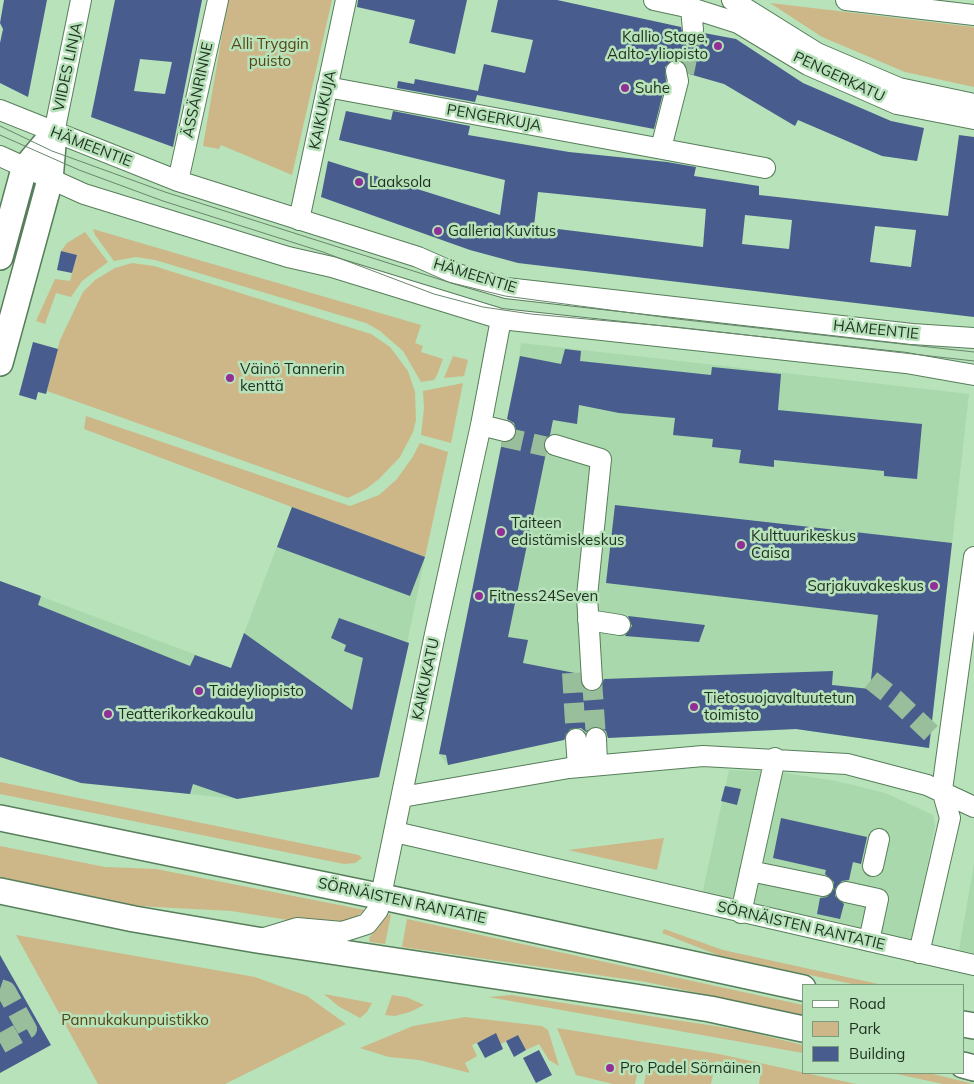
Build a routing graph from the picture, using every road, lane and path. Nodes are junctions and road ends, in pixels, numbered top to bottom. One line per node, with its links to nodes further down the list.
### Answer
1 (81, 0): 15 (street, VIIDES LINJA)
2 (218, 0): 21 (street, ÄSSÄNRINNE)
3 (346, 0): 11 (street, KAIKUKUJA)
4 (654, 0): 7 (street, PENGERKATU)
5 (732, 0): 12 (street, PENGERKATU)
6 (846, 0): 8 (street)
7 (691, 8): 9 (street); 14 (street, PENGERKATU)
8 (974, 14)
9 (689, 29)
10 (680, 75): 16 (street)
11 (327, 87): 16 (street, PENGERKUJA); 22 (street, KAIKUKUJA)
12 (974, 104)
13 (0, 110): 15 (street, HÄMEENTIE)
14 (974, 119)
15 (54, 133): 19 (main road, VIIDES LINJA); 20 (main road, VIIDES LINJA); 21 (street, HÄMEENTIE)
16 (661, 148): 18 (street, PENGERKUJA)
17 (0, 156): 19 (street, HÄMEENTIE)
18 (765, 168)
19 (24, 169): 20 (street, HÄMEENTIE); 23 (main road)
20 (50, 180): 24 (street, HÄMEENTIE); 26 (main road, VIIDES LINJA)
21 (178, 181): 22 (street, HÄMEENTIE)
22 (300, 220): 25 (street, HÄMEENTIE)
23 (0, 257)
24 (501, 319): 27 (street, HÄMEENTIE); 28 (street, KAIKUKATU)
25 (974, 338)
26 (0, 363)
27 (974, 375)
28 (481, 428): 29 (street); 39 (street, KAIKUKATU)
29 (504, 434)
30 (551, 443): 32 (street)
31 (974, 557): 38 (street)
32 (588, 620): 33 (street); 34 (street)
33 (620, 625)
34 (592, 680)
35 (586, 739): 37 (street)
36 (775, 758): 37 (street); 38 (street); 45 (street)
37 (588, 766): 39 (street)
38 (942, 790): 40 (street); 53 (street)
39 (402, 797): 42 (street, KAIKUKATU)
40 (974, 807)
41 (0, 818): 49 (main road, SÖRNÄISTEN RANTATIE)
42 (395, 832): 49 (street, KAIKUKATU); 50 (street, SÖRNÄISTEN RANTATIE)
43 (879, 839): 44 (street)
44 (873, 866)
45 (750, 871): 46 (street); 50 (street)
46 (823, 886)
47 (0, 891): 51 (main road)
48 (846, 892): 52 (street)
49 (383, 897): 51 (street, KAIKUKATU); 55 (main road, SÖRNÄISTEN RANTATIE)
50 (741, 913): 52 (street, SÖRNÄISTEN RANTATIE)
51 (257, 940): 56 (main road)
52 (869, 941): 53 (street, SÖRNÄISTEN RANTATIE)
53 (919, 953): 54 (street, SÖRNÄISTEN RANTATIE)
54 (973, 962)
55 (802, 988)
56 (802, 1029)

